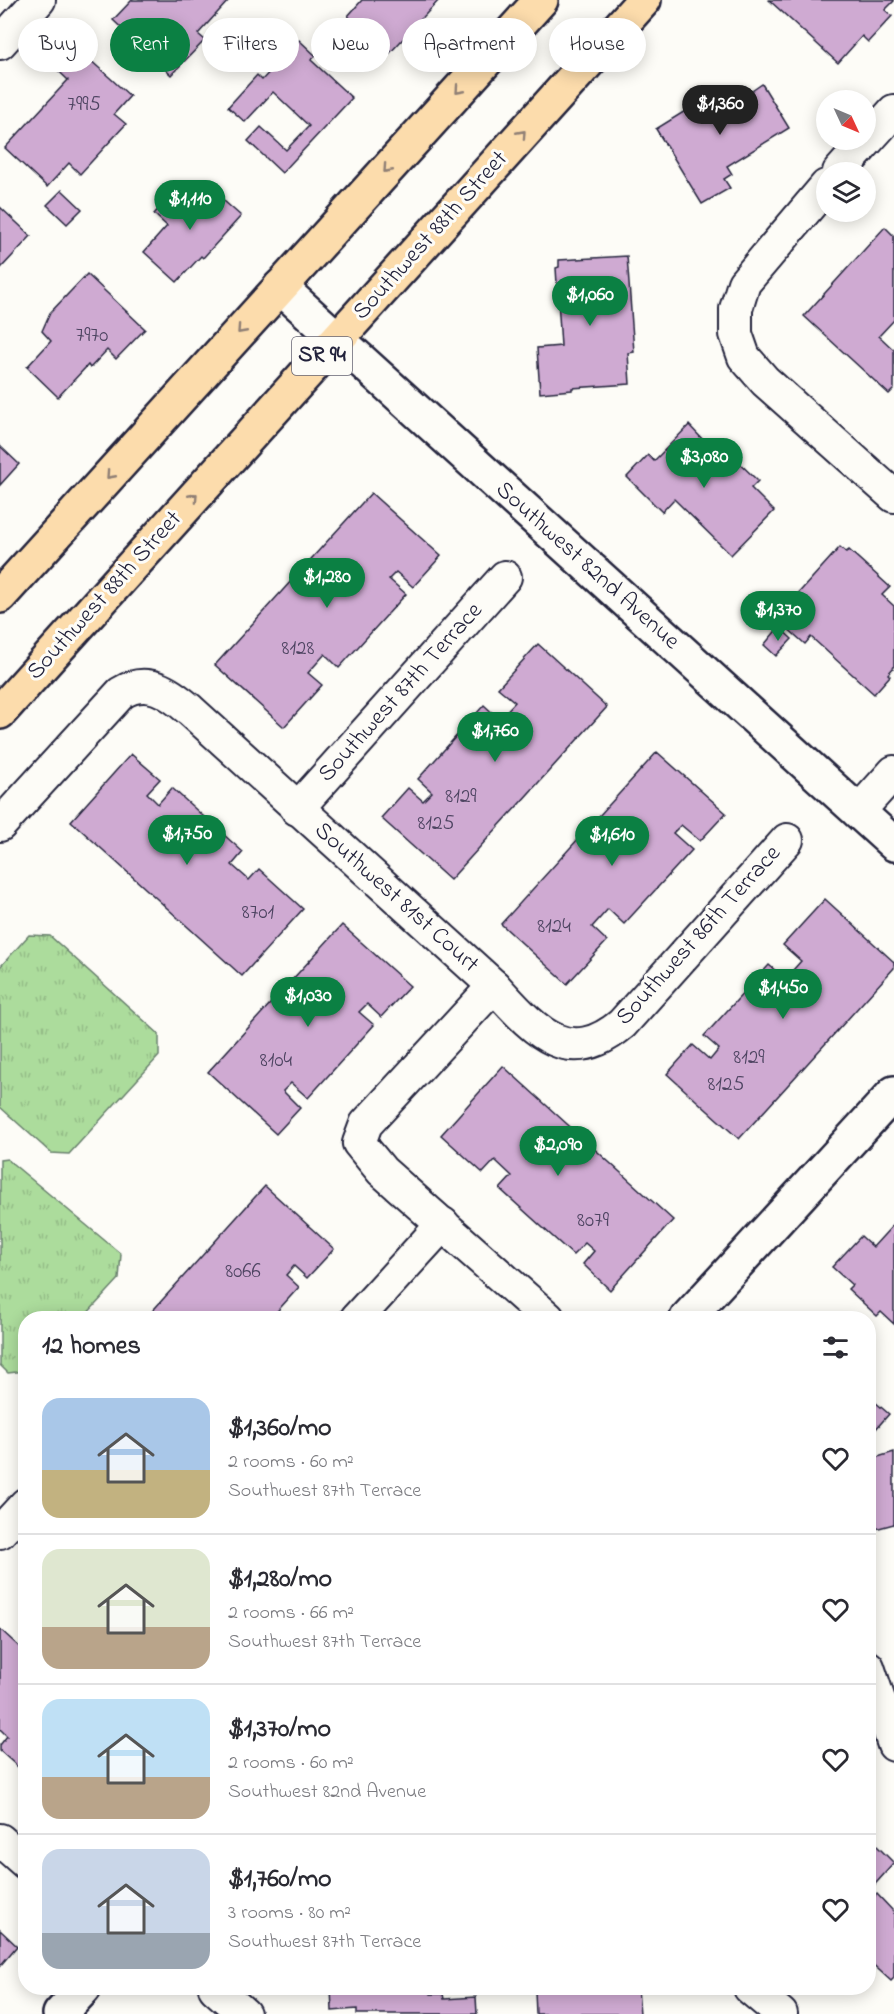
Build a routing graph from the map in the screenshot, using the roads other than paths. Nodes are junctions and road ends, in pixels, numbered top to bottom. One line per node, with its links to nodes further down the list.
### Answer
1 (39, 0): 4 (street)
2 (541, 0): 8 (main road, one-way to 8)
3 (644, 0): 9 (main road, Southwest 88th Street / SR 94, one-way to 3)
4 (0, 43)
5 (894, 111): 6 (street)
6 (848, 162)
7 (816, 198): 10 (street)
8 (280, 287): 9 (street, Southwest 82nd Avenue); 12 (main road, one-way to 12)
9 (338, 339): 13 (main road, Southwest 88th Street / SR 94, one-way to 9); 16 (street, Southwest 82nd Avenue)
10 (894, 496)
11 (505, 577): 15 (street, Southwest 87th Terrace)
12 (0, 596)
13 (0, 712)
14 (894, 772): 16 (street)
15 (297, 809): 17 (street, Southwest 81st Court); 20 (street, Southwest 81st Court)
16 (858, 812): 19 (street, Southwest 82nd Avenue)
17 (0, 825)
18 (787, 840): 20 (street, Southwest 86th Terrace)
19 (894, 844)
20 (494, 986): 22 (street)
21 (894, 1093): 25 (street)
22 (443, 1224): 23 (street); 24 (street)
23 (363, 1311)
24 (540, 1311)
25 (693, 1311)
26 (18, 1513): 27 (street)
27 (0, 1532)
28 (876, 1691): 29 (street)
29 (894, 1744)
30 (0, 1840): 31 (street)
31 (18, 1856)

